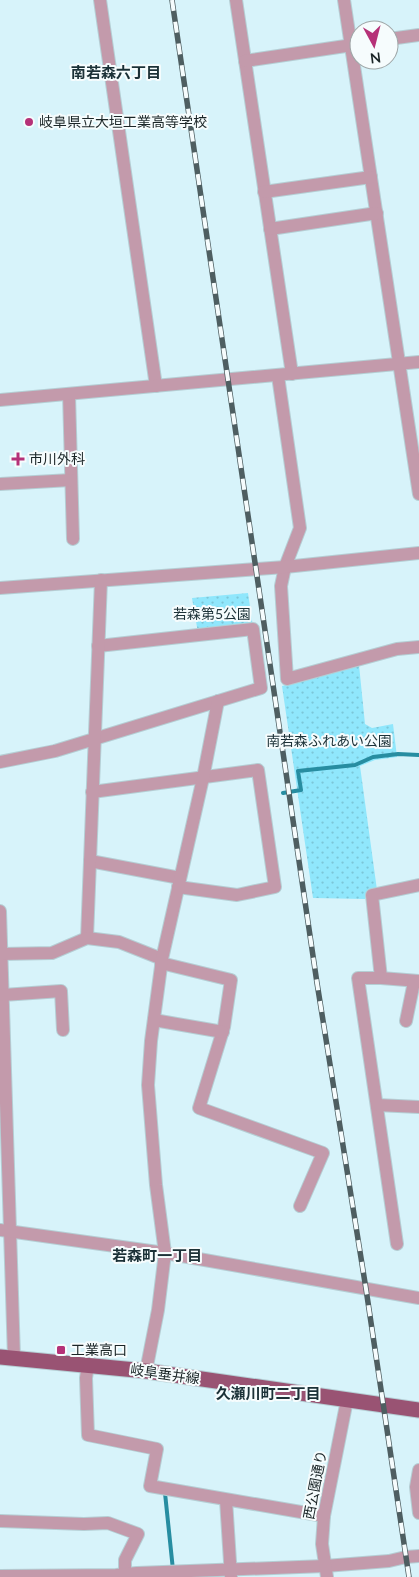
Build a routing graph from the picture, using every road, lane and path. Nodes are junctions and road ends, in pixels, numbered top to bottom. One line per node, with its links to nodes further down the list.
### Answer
1 (100, 0): 18 (street)
2 (236, 0): 8 (street)
3 (344, 0): 4 (street)
4 (349, 20)
5 (419, 35): 6 (street)
6 (399, 38)
7 (349, 45): 8 (street)
8 (245, 61): 11 (street)
9 (358, 70): 10 (street)
10 (372, 177): 11 (street); 12 (street)
11 (264, 192): 13 (street)
12 (377, 213): 13 (street); 15 (street)
13 (270, 229): 16 (street)
14 (419, 362): 15 (street)
15 (400, 364): 16 (street); 23 (street)
16 (292, 374): 17 (street)
17 (278, 376): 18 (street); 26 (street)
18 (156, 386): 19 (street)
19 (69, 394): 20 (street); 21 (street)
20 (0, 400)
21 (71, 480): 22 (street); 24 (street)
22 (0, 484)
23 (419, 494)
24 (73, 539)
25 (419, 553): 26 (street)
26 (285, 567): 27 (street); 30 (street)
27 (101, 580): 28 (street); 29 (street)
28 (0, 588)
29 (98, 646): 31 (street); 32 (street)
30 (419, 647)
31 (218, 701): 32 (street); 34 (street)
32 (95, 738): 33 (street); 35 (street)
33 (0, 762)
34 (203, 778): 35 (street); 37 (street); 37 (street)
35 (92, 792): 36 (street)
36 (90, 861): 37 (street); 40 (street)
37 (179, 883): 42 (street)
38 (419, 885): 43 (street)
39 (0, 911): 41 (street)
40 (87, 938): 41 (street); 42 (street)
41 (1, 954): 45 (street)
42 (161, 961): 46 (street); 49 (street)
43 (381, 978): 44 (street); 50 (street)
44 (417, 981): 47 (street)
45 (3, 996): 48 (street); 52 (street)
46 (154, 1020): 49 (street); 56 (street)
47 (406, 1021)
48 (63, 1030)
49 (223, 1032): 53 (street)
50 (377, 1106): 51 (street); 55 (street)
51 (419, 1106)
52 (4, 1141): 54 (street)
53 (300, 1206)
54 (6, 1231): 56 (street); 58 (street)
55 (397, 1244)
56 (165, 1252): 57 (street); 60 (street)
57 (419, 1298)
58 (7, 1358): 59 (main road, 岐阜垂井線)
59 (88, 1365): 60 (main road, 岐阜垂井線); 64 (street)
60 (146, 1371): 61 (main road, 岐阜垂井線)
61 (347, 1400): 62 (main road, 岐阜垂井線); 66 (street, 西公園通り)
62 (419, 1410)
63 (419, 1470): 65 (street)
64 (226, 1500): 66 (street); 70 (street)
65 (419, 1513)
66 (324, 1516): 69 (street, 西公園通り)
67 (0, 1520): 72 (street)
68 (419, 1556): 69 (street)
69 (326, 1571): 70 (street)
70 (231, 1573): 72 (street)
71 (0, 1576): 72 (street)
72 (121, 1576)

